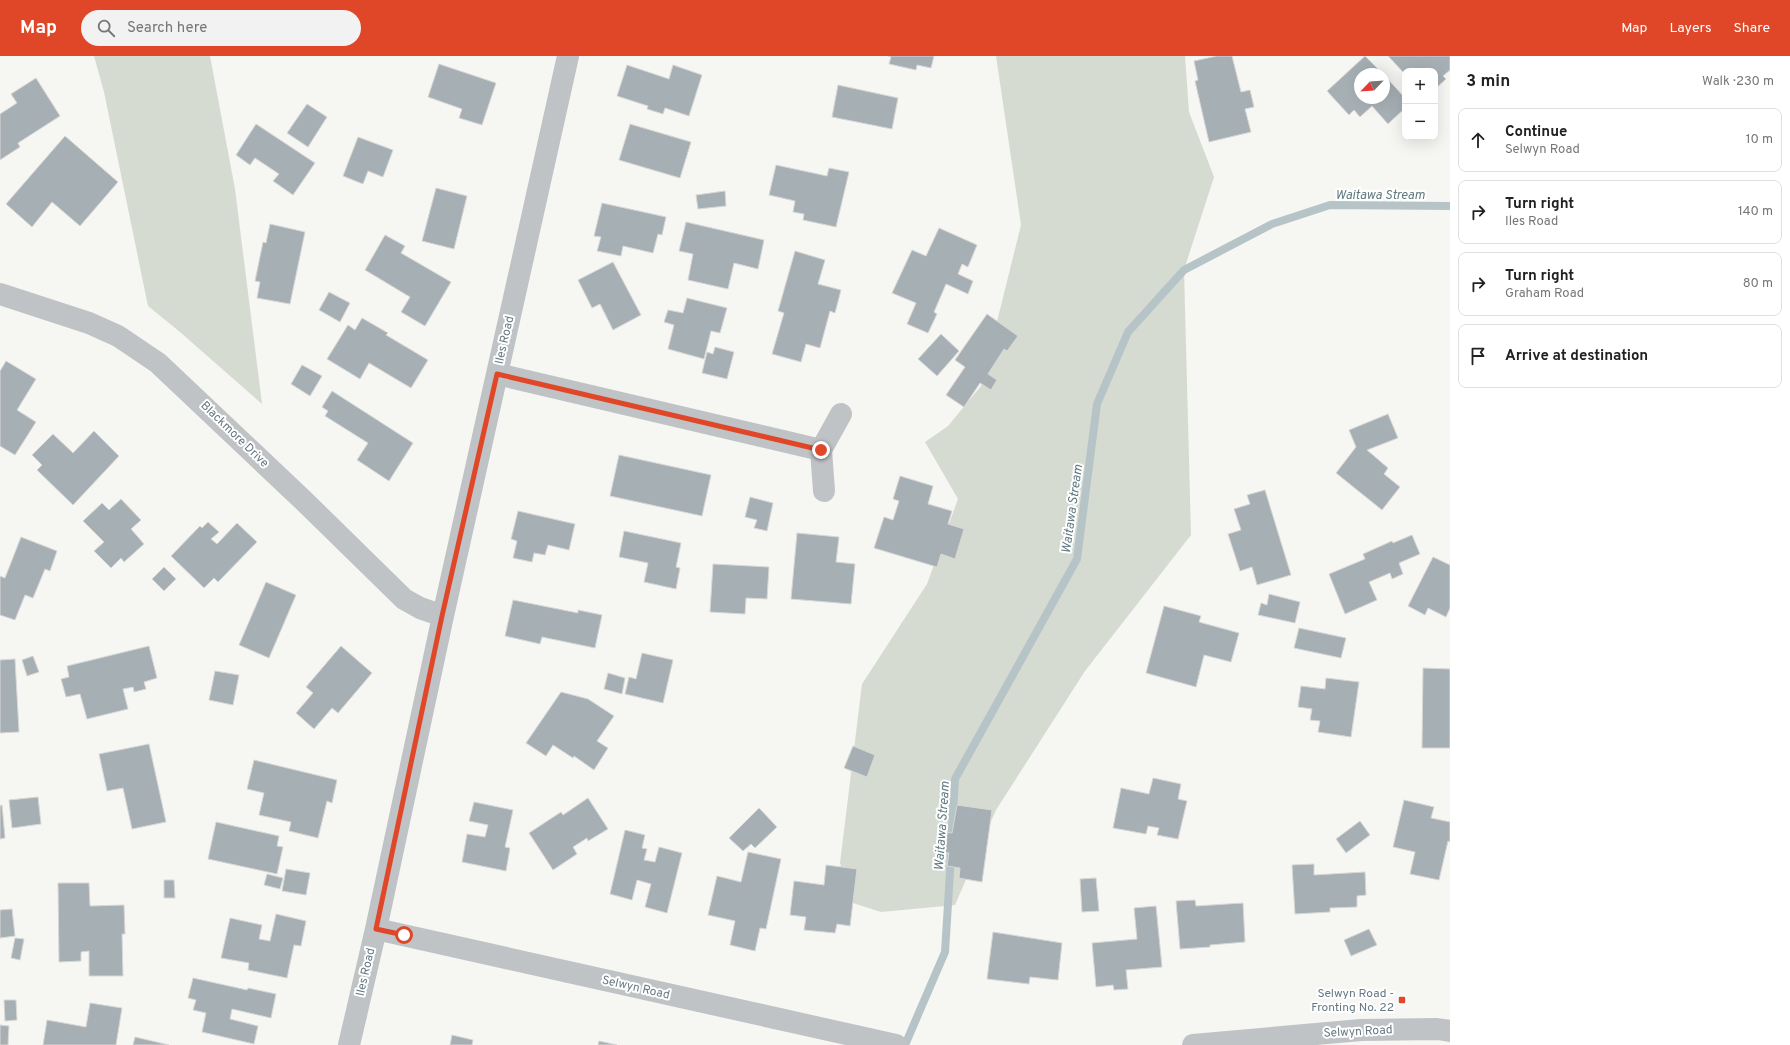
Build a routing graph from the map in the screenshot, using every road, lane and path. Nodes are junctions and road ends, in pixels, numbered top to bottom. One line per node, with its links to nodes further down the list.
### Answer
1 (568, 56): 3 (street, Iles Road)
2 (0, 294): 7 (street, Blackmore Drive)
3 (497, 374): 5 (street); 7 (street, Iles Road)
4 (841, 414): 5 (street)
5 (821, 450): 6 (street)
6 (824, 491)
7 (442, 616): 8 (street, Iles Road)
8 (376, 929): 11 (street, Iles Road); 12 (street, Selwyn Road)
9 (1450, 1031): 10 (street, Selwyn Road)
10 (1225, 1044): 13 (street, Selwyn Road)
11 (348, 1045)
12 (896, 1045)
13 (1194, 1045)

